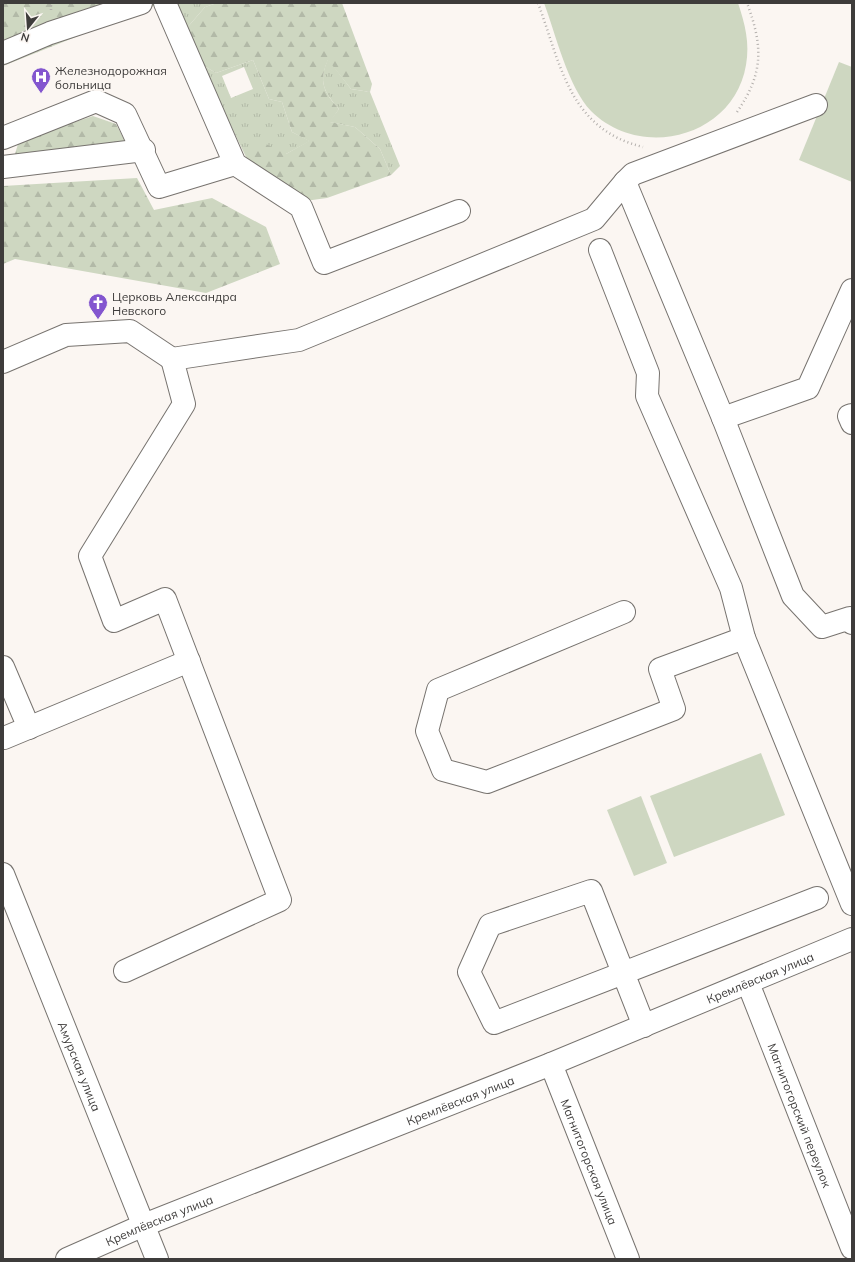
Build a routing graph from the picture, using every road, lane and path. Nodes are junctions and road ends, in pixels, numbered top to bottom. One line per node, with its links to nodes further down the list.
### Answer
1 (141, 3): 5 (street)
2 (165, 3): 11 (street)
3 (538, 3): 9 (path)
4 (747, 3): 7 (path)
5 (3, 53)
6 (816, 105): 13 (street)
7 (733, 116)
8 (3, 138): 10 (street)
9 (649, 148)
10 (144, 150): 11 (street); 12 (street)
11 (235, 164): 14 (street)
12 (3, 167)
13 (625, 182): 17 (street); 20 (street)
14 (459, 211)
15 (600, 250): 24 (street)
16 (852, 290): 20 (street)
17 (172, 359): 18 (street); 25 (street)
18 (3, 362)
19 (852, 416): 21 (street)
20 (723, 418): 23 (street)
21 (852, 423)
22 (624, 612): 24 (street)
23 (852, 623)
24 (744, 638): 31 (street)
25 (189, 662): 27 (street); 33 (street)
26 (3, 667): 27 (street)
27 (29, 728): 28 (street)
28 (4, 738)
29 (3, 874): 38 (street, Амурская улица)
30 (817, 898): 34 (street)
31 (852, 904)
32 (852, 939): 35 (street, Кремлёвская улица)
33 (125, 971)
34 (624, 973): 34 (street); 36 (street)
35 (748, 983): 36 (street, Кремлёвская улица); 39 (street, Магнитогорский переулок)
36 (644, 1026): 37 (street, Кремлёвская улица)
37 (551, 1064): 38 (street, Кремлёвская улица); 42 (street, Магнитогорская улица)
38 (144, 1224): 40 (street, Кремлёвская улица); 41 (street, Амурская улица)
39 (852, 1248)
40 (67, 1259)
41 (157, 1259)
42 (628, 1259)

